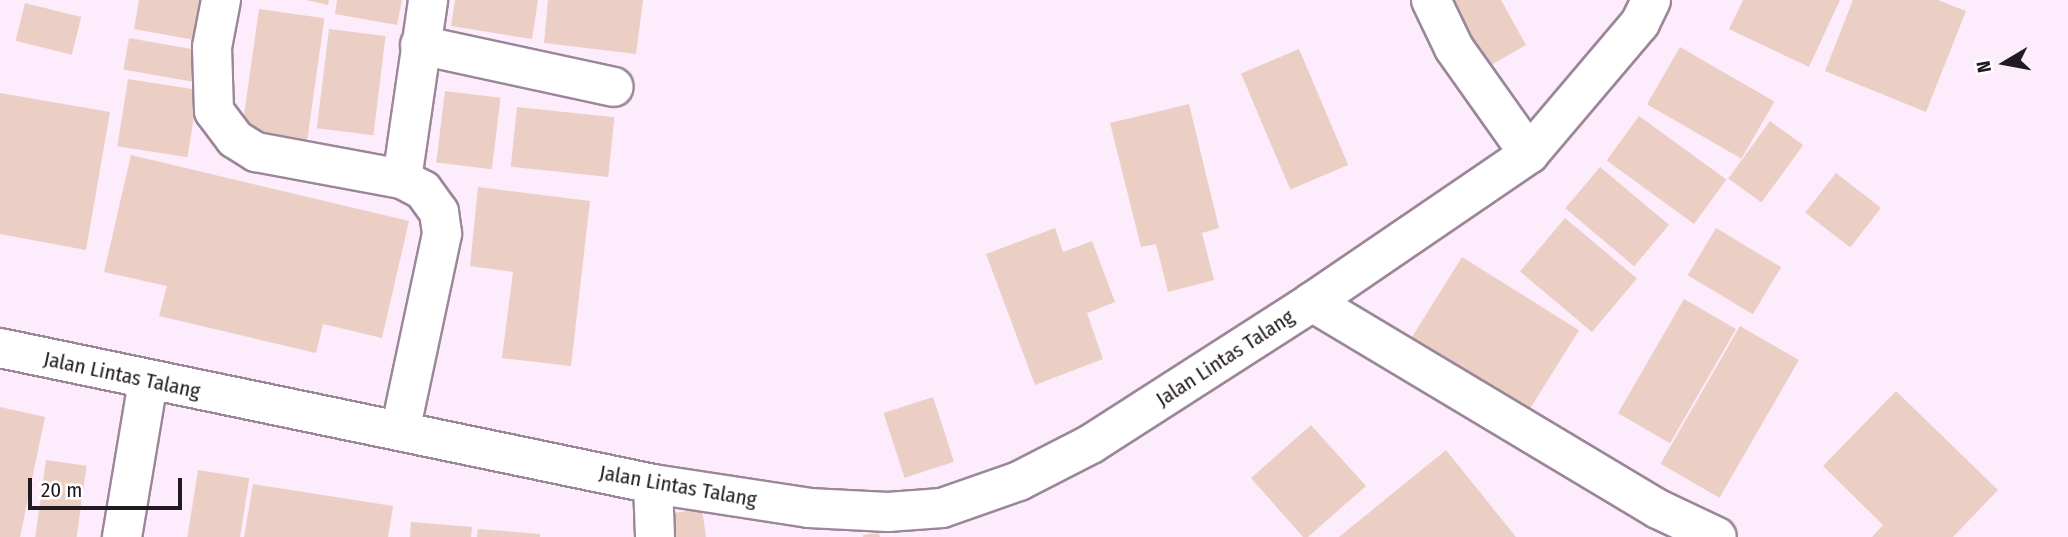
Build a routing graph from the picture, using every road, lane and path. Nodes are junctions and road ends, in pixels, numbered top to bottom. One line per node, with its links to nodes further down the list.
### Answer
1 (221, 0): 8 (street)
2 (428, 0): 5 (street)
3 (1431, 0): 7 (street)
4 (1651, 0): 7 (street, Jalan Lintas Talang)
5 (420, 45): 6 (street); 8 (street)
6 (614, 87)
7 (1529, 154): 9 (street, Jalan Lintas Talang)
8 (402, 179): 12 (street)
9 (1312, 302): 13 (street, Jalan Lintas Talang); 16 (street)
10 (0, 348): 11 (street, Jalan Lintas Talang)
11 (148, 381): 12 (street, Jalan Lintas Talang); 14 (street)
12 (400, 430): 13 (street, Jalan Lintas Talang)
13 (653, 484): 15 (street)
14 (122, 537)
15 (655, 537)
16 (1717, 537)

